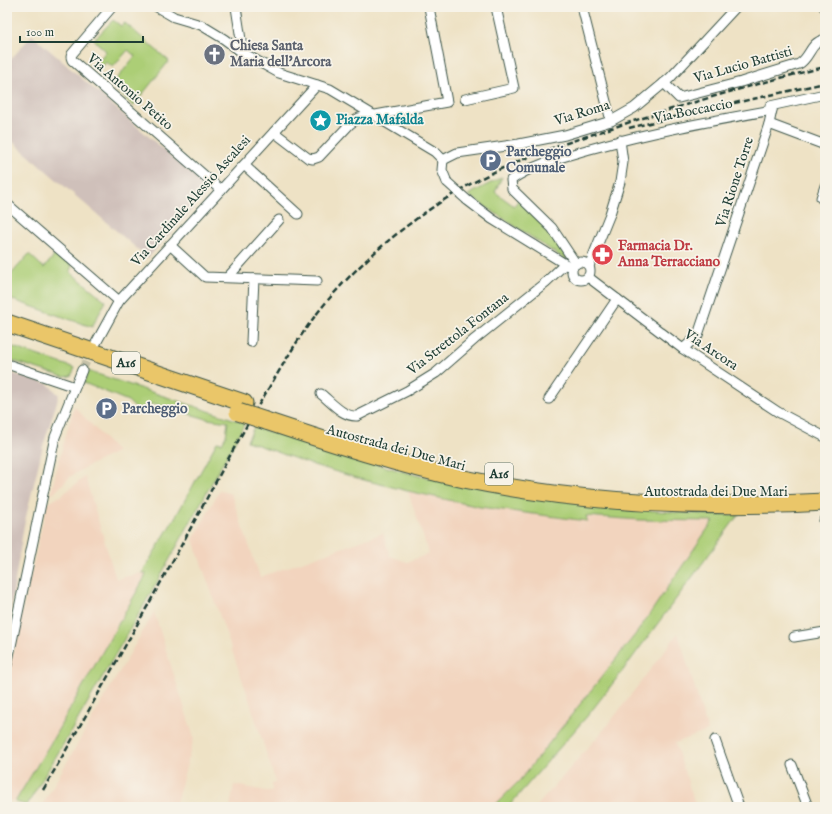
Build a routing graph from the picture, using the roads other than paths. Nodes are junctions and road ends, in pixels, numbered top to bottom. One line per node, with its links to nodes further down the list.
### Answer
1 (112, 7): 24 (street, Via Antonio Petito)
2 (157, 7): 9 (street)
3 (236, 7): 9 (street)
4 (429, 7): 15 (street)
5 (496, 7): 13 (street)
6 (582, 7): 16 (street)
7 (736, 7): 10 (street, Via Roma)
8 (825, 39): 10 (street, Via Lucio Battisti)
9 (243, 53): 11 (street)
10 (664, 83): 16 (street, Via Roma)
11 (316, 85): 15 (street); 18 (street, Via Cardinale Alessio Ascalesi)
12 (825, 94): 14 (street, Via Boccaccio)
13 (465, 98)
14 (772, 110): 17 (street, Via Rione Torre); 19 (street, Via Boccaccio)
15 (372, 114): 18 (street); 21 (street)
16 (611, 121): 21 (street, Via Roma)
17 (769, 124): 20 (street); 42 (street, Via Rione Torre)
18 (274, 132): 22 (street, Via Cardinale Alessio Ascalesi)
19 (620, 140): 30 (street, Via Boccaccio); 31 (street)
20 (825, 146)
21 (443, 160): 30 (street, Via Arcora, bridge)
22 (244, 165): 24 (street, Via Cardinale Alessio Ascalesi); 27 (street)
23 (825, 186): 25 (street)
24 (221, 190): 29 (street, Via Cardinale Alessio Ascalesi)
25 (825, 199)
26 (7, 204): 37 (street)
27 (298, 214)
28 (279, 220): 32 (street)
29 (170, 245): 32 (street); 37 (street, Via Cardinale Alessio Ascalesi)
30 (571, 265): 31 (street, Via Arcora); 33 (street, Via Arcora); 46 (street, Via Strettola Fontana)
31 (589, 266): 33 (street)
32 (228, 277): 34 (street)
33 (588, 277): 36 (street, Via Arcora)
34 (254, 279): 35 (street); 40 (street)
35 (317, 282)
36 (617, 299): 42 (street, Via Arcora); 47 (street)
37 (119, 301): 41 (street, Via Cardinale Alessio Ascalesi)
38 (7, 323): 48 (highway, Autostrada dei Due Mari / A16)
39 (7, 335): 48 (highway, Autostrada dei Due Mari / A16)
40 (251, 342)
41 (96, 343)
42 (683, 349): 49 (street, Via Arcora)
43 (7, 364): 45 (street)
44 (82, 370): 45 (street)
45 (75, 387): 55 (street)
46 (321, 394)
47 (549, 399)
48 (241, 407): 51 (highway, Autostrada dei Due Mari / A16, bridge)
49 (825, 437)
50 (825, 490): 51 (highway, Autostrada dei Due Mari / A16)
51 (772, 499): 52 (highway, Autostrada dei Due Mari / A16)
52 (825, 502)
53 (825, 632): 54 (street)
54 (794, 637)
55 (7, 665)
56 (715, 740): 58 (street)
57 (792, 765): 59 (street)
58 (739, 807)
59 (808, 807)

